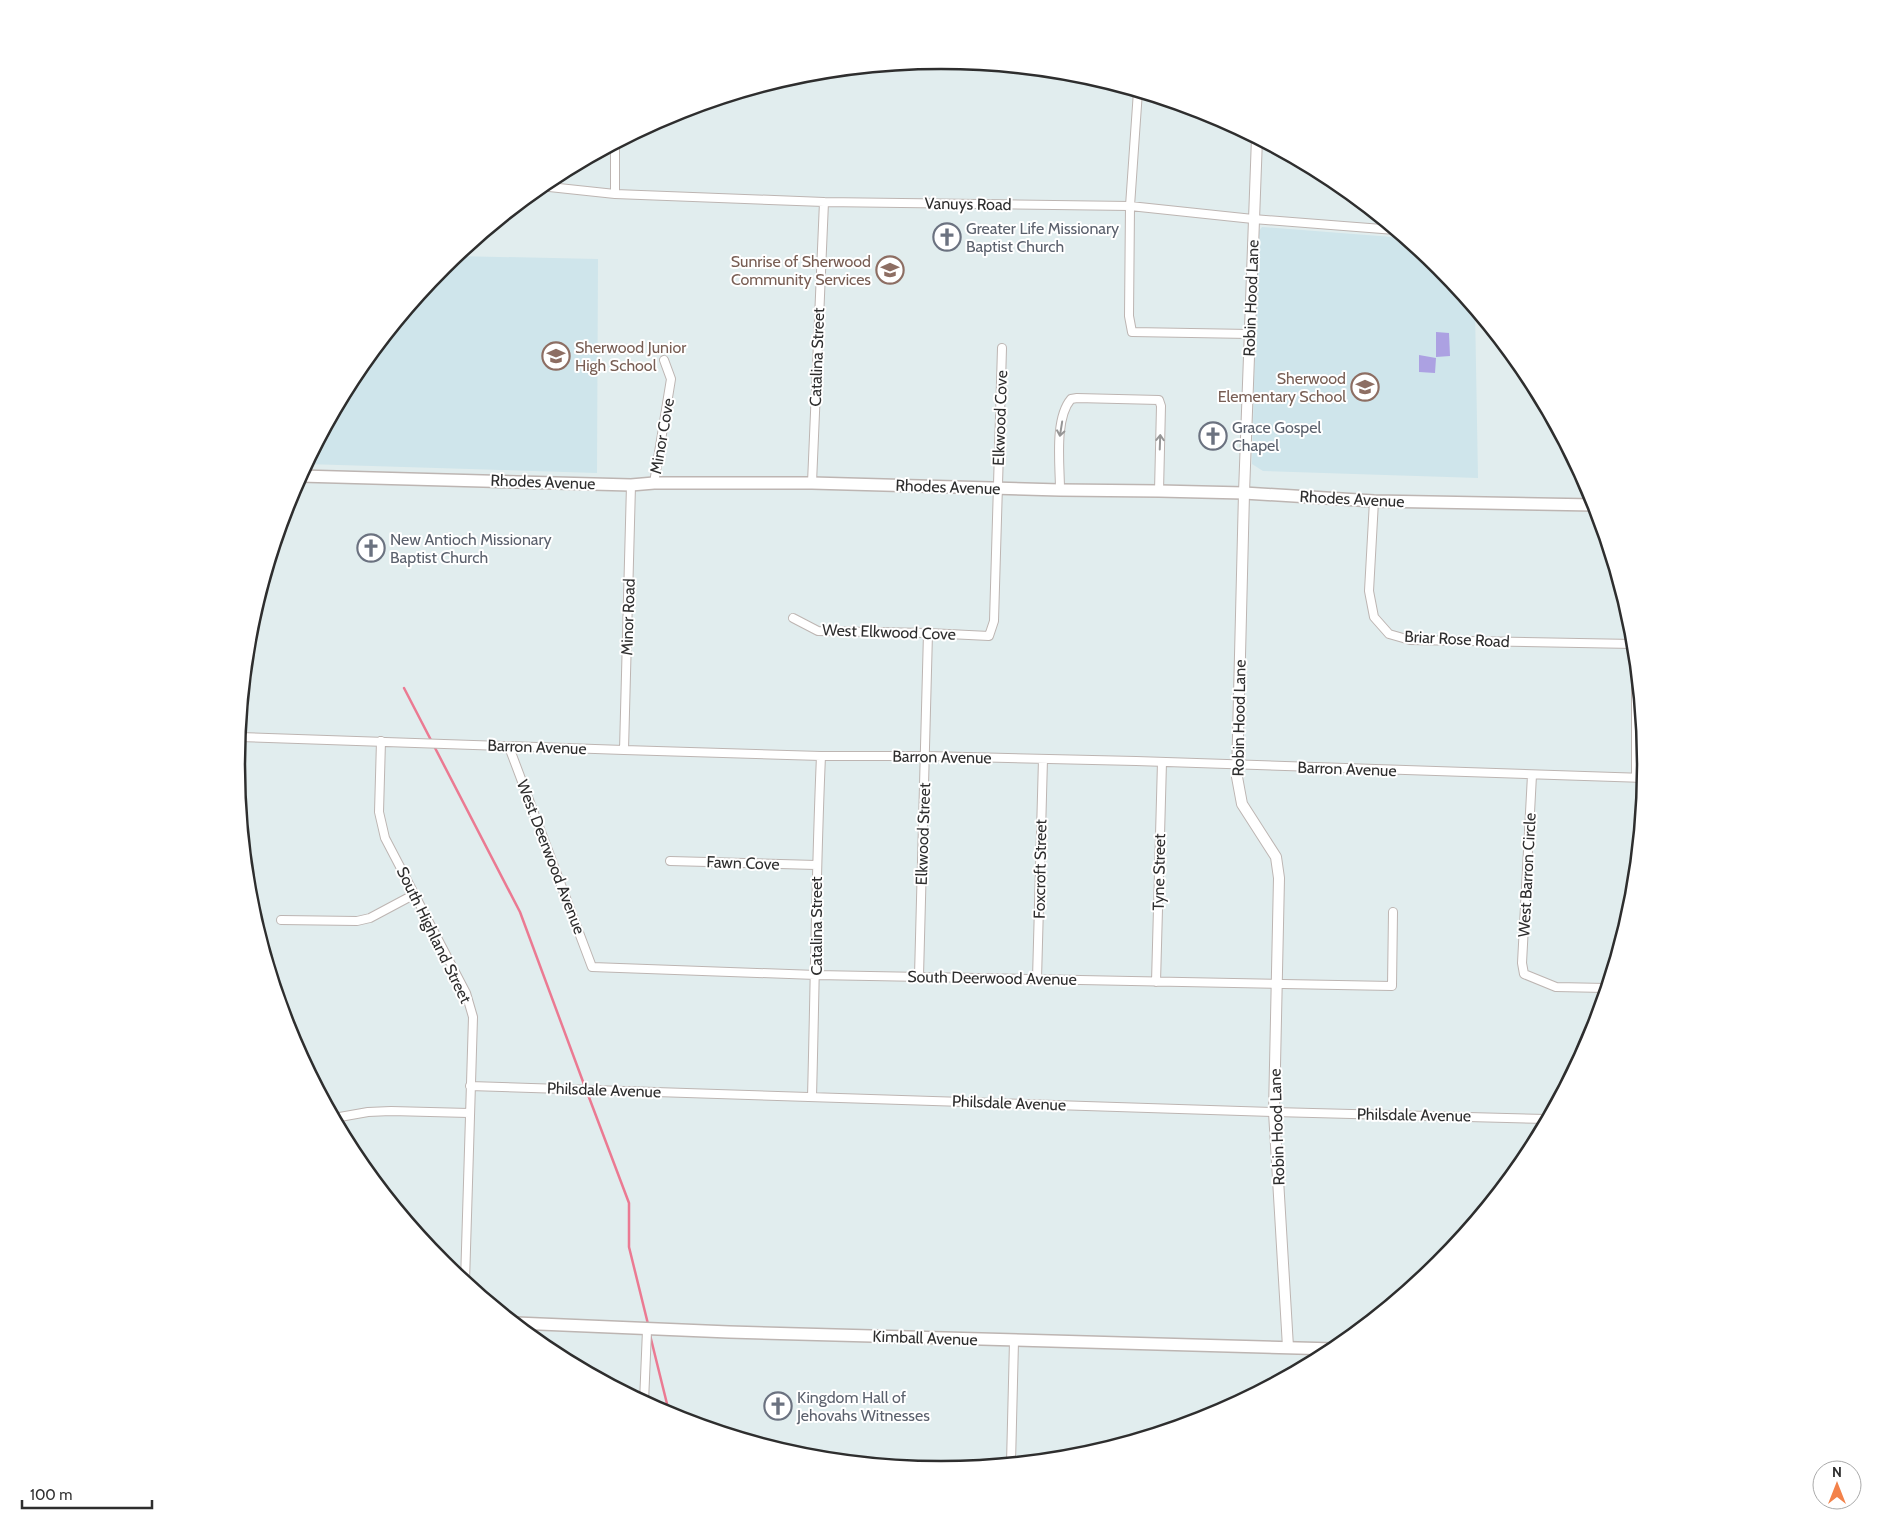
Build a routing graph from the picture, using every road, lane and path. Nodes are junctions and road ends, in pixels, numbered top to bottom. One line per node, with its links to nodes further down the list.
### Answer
1 (1138, 97): 7 (street)
2 (1257, 145): 8 (street, Robin Hood Lane)
3 (615, 151): 5 (street)
4 (552, 187): 5 (street, Vanuys Road)
5 (614, 194): 6 (street, Vanuys Road)
6 (824, 202): 7 (street, Vanuys Road); 15 (street, Catalina Street)
7 (1130, 206): 8 (street, Vanuys Road); 10 (street)
8 (1253, 219): 9 (street, Vanuys Road); 10 (street, Robin Hood Lane)
9 (1385, 229)
10 (1250, 334): 20 (street, Robin Hood Lane)
11 (1002, 348): 17 (street, Elkwood Cove)
12 (664, 360): 14 (street, Minor Cove)
13 (308, 476): 16 (main road, Rhodes Avenue)
14 (654, 482): 15 (main road, Rhodes Avenue); 16 (main road, Rhodes Avenue)
15 (812, 483): 17 (main road, Rhodes Avenue)
16 (631, 484): 30 (street, Minor Road)
17 (998, 489): 18 (main road, Rhodes Avenue); 24 (street, West Elkwood Cove)
18 (1060, 490): 19 (main road, Rhodes Avenue); 19 (street, one-way to 18)
19 (1158, 491): 20 (main road, Rhodes Avenue)
20 (1244, 494): 21 (main road, Rhodes Avenue); 35 (street, Robin Hood Lane)
21 (1374, 501): 22 (main road, Rhodes Avenue); 25 (street, Briar Rose Road)
22 (1586, 505)
23 (793, 618): 24 (street, West Elkwood Cove)
24 (928, 633): 32 (street, Elkwood Street)
25 (1626, 644)
26 (1636, 719): 37 (street)
27 (246, 737): 28 (street, Barron Avenue)
28 (381, 741): 29 (street, Barron Avenue); 40 (street, South Highland Street)
29 (509, 747): 30 (street, Barron Avenue); 43 (street, West Deerwood Avenue)
30 (624, 750): 31 (street, Barron Avenue)
31 (821, 756): 32 (street, Barron Avenue); 39 (street, Catalina Street)
32 (926, 756): 33 (street, Barron Avenue); 45 (street, Elkwood Street)
33 (1043, 759): 34 (street, Barron Avenue); 46 (street, Foxcroft Street)
34 (1162, 762): 35 (street, Barron Avenue); 47 (street, Tyne Street)
35 (1236, 764): 36 (street, Barron Avenue); 48 (street, Robin Hood Lane)
36 (1532, 774): 37 (street, Barron Avenue); 49 (street, West Barron Circle)
37 (1636, 778)
38 (670, 861): 39 (street, Fawn Cove)
39 (816, 865): 44 (street, Catalina Street)
40 (415, 894): 42 (street); 50 (street, South Highland Street)
41 (1393, 912): 48 (street, South Deerwood Avenue)
42 (281, 920)
43 (592, 967): 44 (street, South Deerwood Avenue)
44 (816, 975): 45 (street, South Deerwood Avenue); 51 (street, Catalina Street)
45 (919, 976): 46 (street, South Deerwood Avenue)
46 (1037, 980): 47 (street, South Deerwood Avenue)
47 (1156, 982): 48 (street, South Deerwood Avenue)
48 (1276, 984): 52 (street, Robin Hood Lane)
49 (1600, 988)
50 (470, 1086): 51 (street, Philsdale Avenue); 53 (street, South Highland Street)
51 (812, 1096): 52 (street, Philsdale Avenue)
52 (1274, 1112): 55 (street, Philsdale Avenue); 60 (street, Robin Hood Lane)
53 (469, 1113): 54 (street); 56 (street, South Highland Street)
54 (340, 1117)
55 (1540, 1119)
56 (465, 1272)
57 (527, 1325): 58 (main road, Kimball Avenue)
58 (647, 1330): 59 (main road, Kimball Avenue); 62 (street)
59 (1014, 1341): 60 (main road, Kimball Avenue); 63 (street)
60 (1288, 1347): 61 (main road, Kimball Avenue)
61 (1313, 1353)
62 (644, 1394)
63 (1011, 1457)

